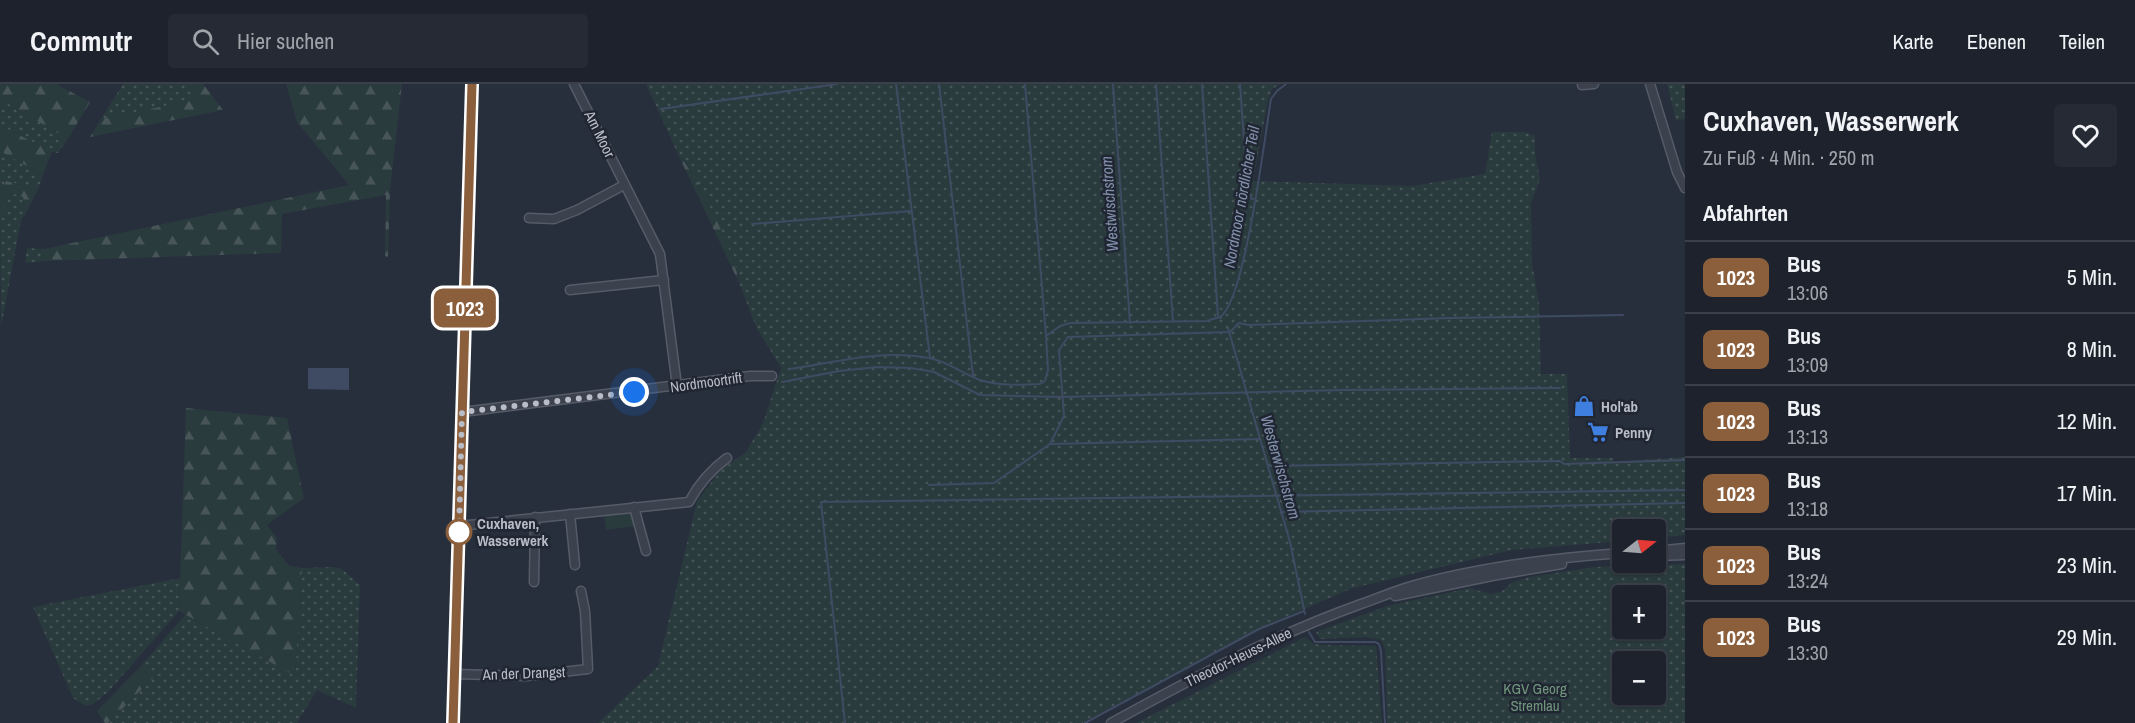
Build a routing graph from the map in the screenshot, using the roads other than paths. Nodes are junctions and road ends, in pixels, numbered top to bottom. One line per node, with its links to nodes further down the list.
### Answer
1 (472, 84): 13 (street)
2 (574, 84): 6 (street, Am Moor)
3 (1594, 84): 5 (street)
4 (1650, 84): 7 (street)
5 (1582, 85)
6 (624, 185): 8 (street); 9 (street, Am Moor)
7 (1685, 188)
8 (529, 218)
9 (664, 280): 10 (street); 12 (street, Am Moor)
10 (570, 290)
11 (772, 376): 12 (street, Nordmoortrift)
12 (677, 386): 13 (street, Nordmoortrift)
13 (462, 412): 18 (street)
14 (727, 458): 15 (street)
15 (634, 507): 16 (street); 21 (street)
16 (570, 514): 17 (street); 26 (street)
17 (535, 517): 18 (street); 28 (street)
18 (459, 526): 30 (street)
19 (1685, 548): 20 (street)
20 (1666, 550)
21 (646, 551)
22 (1612, 554): 27 (street, Theodor-Heuss-Allee)
23 (1685, 555): 24 (street)
24 (1666, 556)
25 (1612, 559): 27 (street, Theodor-Heuss-Allee)
26 (575, 565)
27 (1491, 572): 32 (street, Theodor-Heuss-Allee)
28 (534, 582)
29 (581, 591): 30 (street, An der Drangst)
30 (454, 674): 31 (street)
31 (453, 723)
32 (1110, 723)

